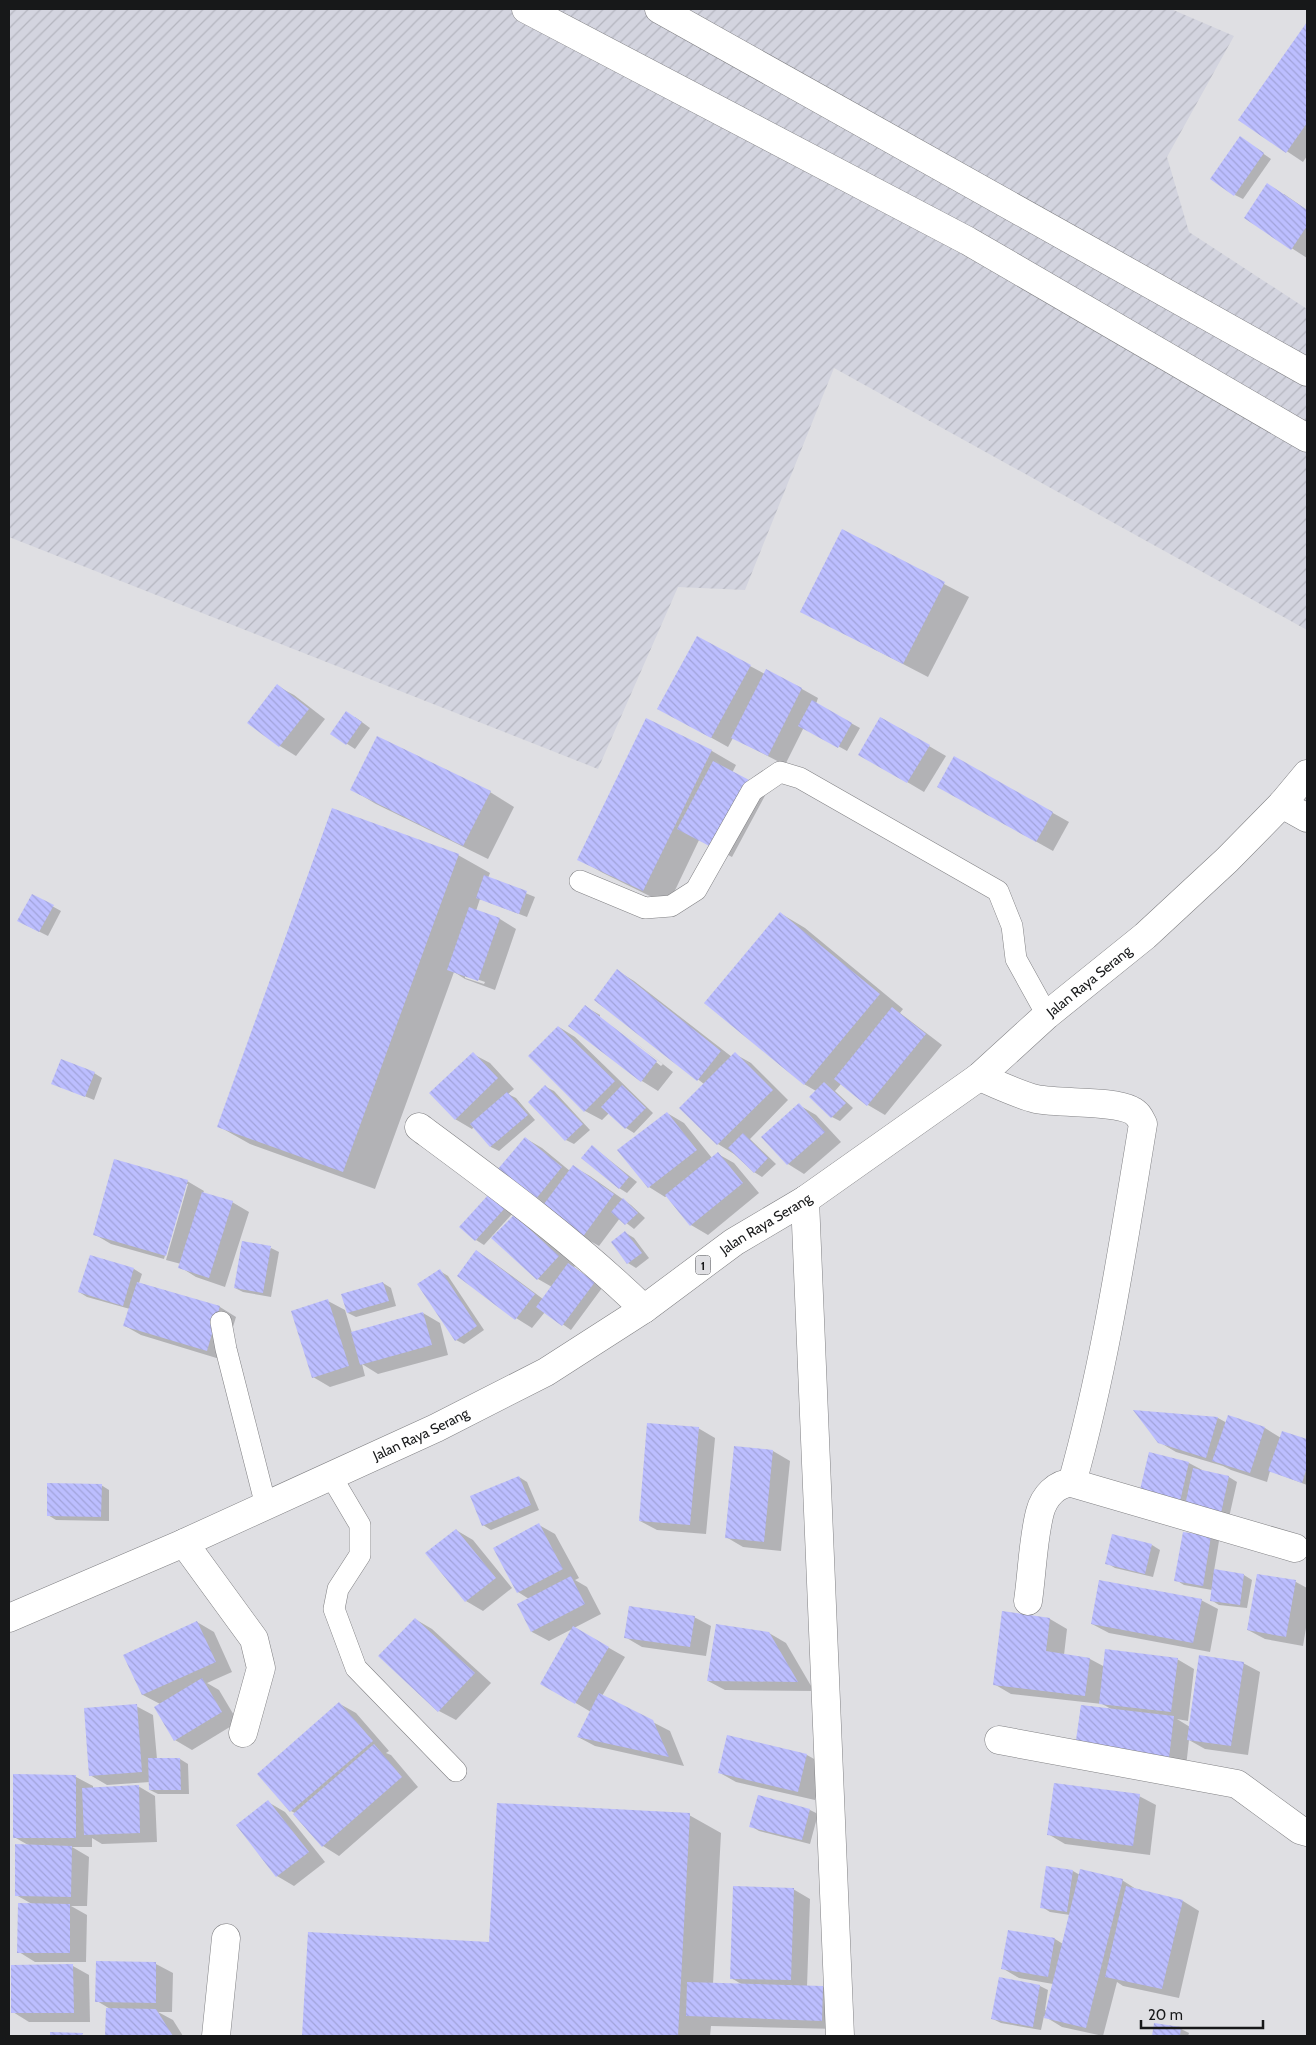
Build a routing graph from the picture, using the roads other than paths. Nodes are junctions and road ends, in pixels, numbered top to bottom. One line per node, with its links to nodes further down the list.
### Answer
1 (526, 9): 4 (main road)
2 (659, 9): 3 (main road)
3 (1307, 372)
4 (1307, 438)
5 (1307, 774): 6 (main road, Jalan Raya Serang / 1)
6 (1282, 804): 7 (main road); 9 (main road, Jalan Raya Serang / 1)
7 (1307, 818)
8 (580, 881): 9 (lane)
9 (1047, 1015): 10 (main road, Jalan Raya Serang / 1)
10 (978, 1077): 12 (main road, Jalan Raya Serang / 1); 16 (main road)
11 (419, 1127): 13 (main road)
12 (805, 1200): 13 (main road, Jalan Raya Serang / 1); 28 (main road)
13 (644, 1309): 15 (main road, Jalan Raya Serang / 1)
14 (222, 1322): 17 (lane)
15 (331, 1476): 17 (main road, Jalan Raya Serang / 1); 24 (lane)
16 (1072, 1483): 19 (main road); 20 (main road)
17 (266, 1506): 18 (main road, Jalan Raya Serang / 1)
18 (184, 1543): 21 (main road, Jalan Raya Serang / 1); 22 (main road)
19 (1295, 1548)
20 (1028, 1601)
21 (9, 1618)
22 (243, 1733)
23 (999, 1740): 25 (main road)
24 (456, 1771)
25 (1307, 1832)
26 (226, 1938): 27 (main road)
27 (216, 2036)
28 (840, 2036)

